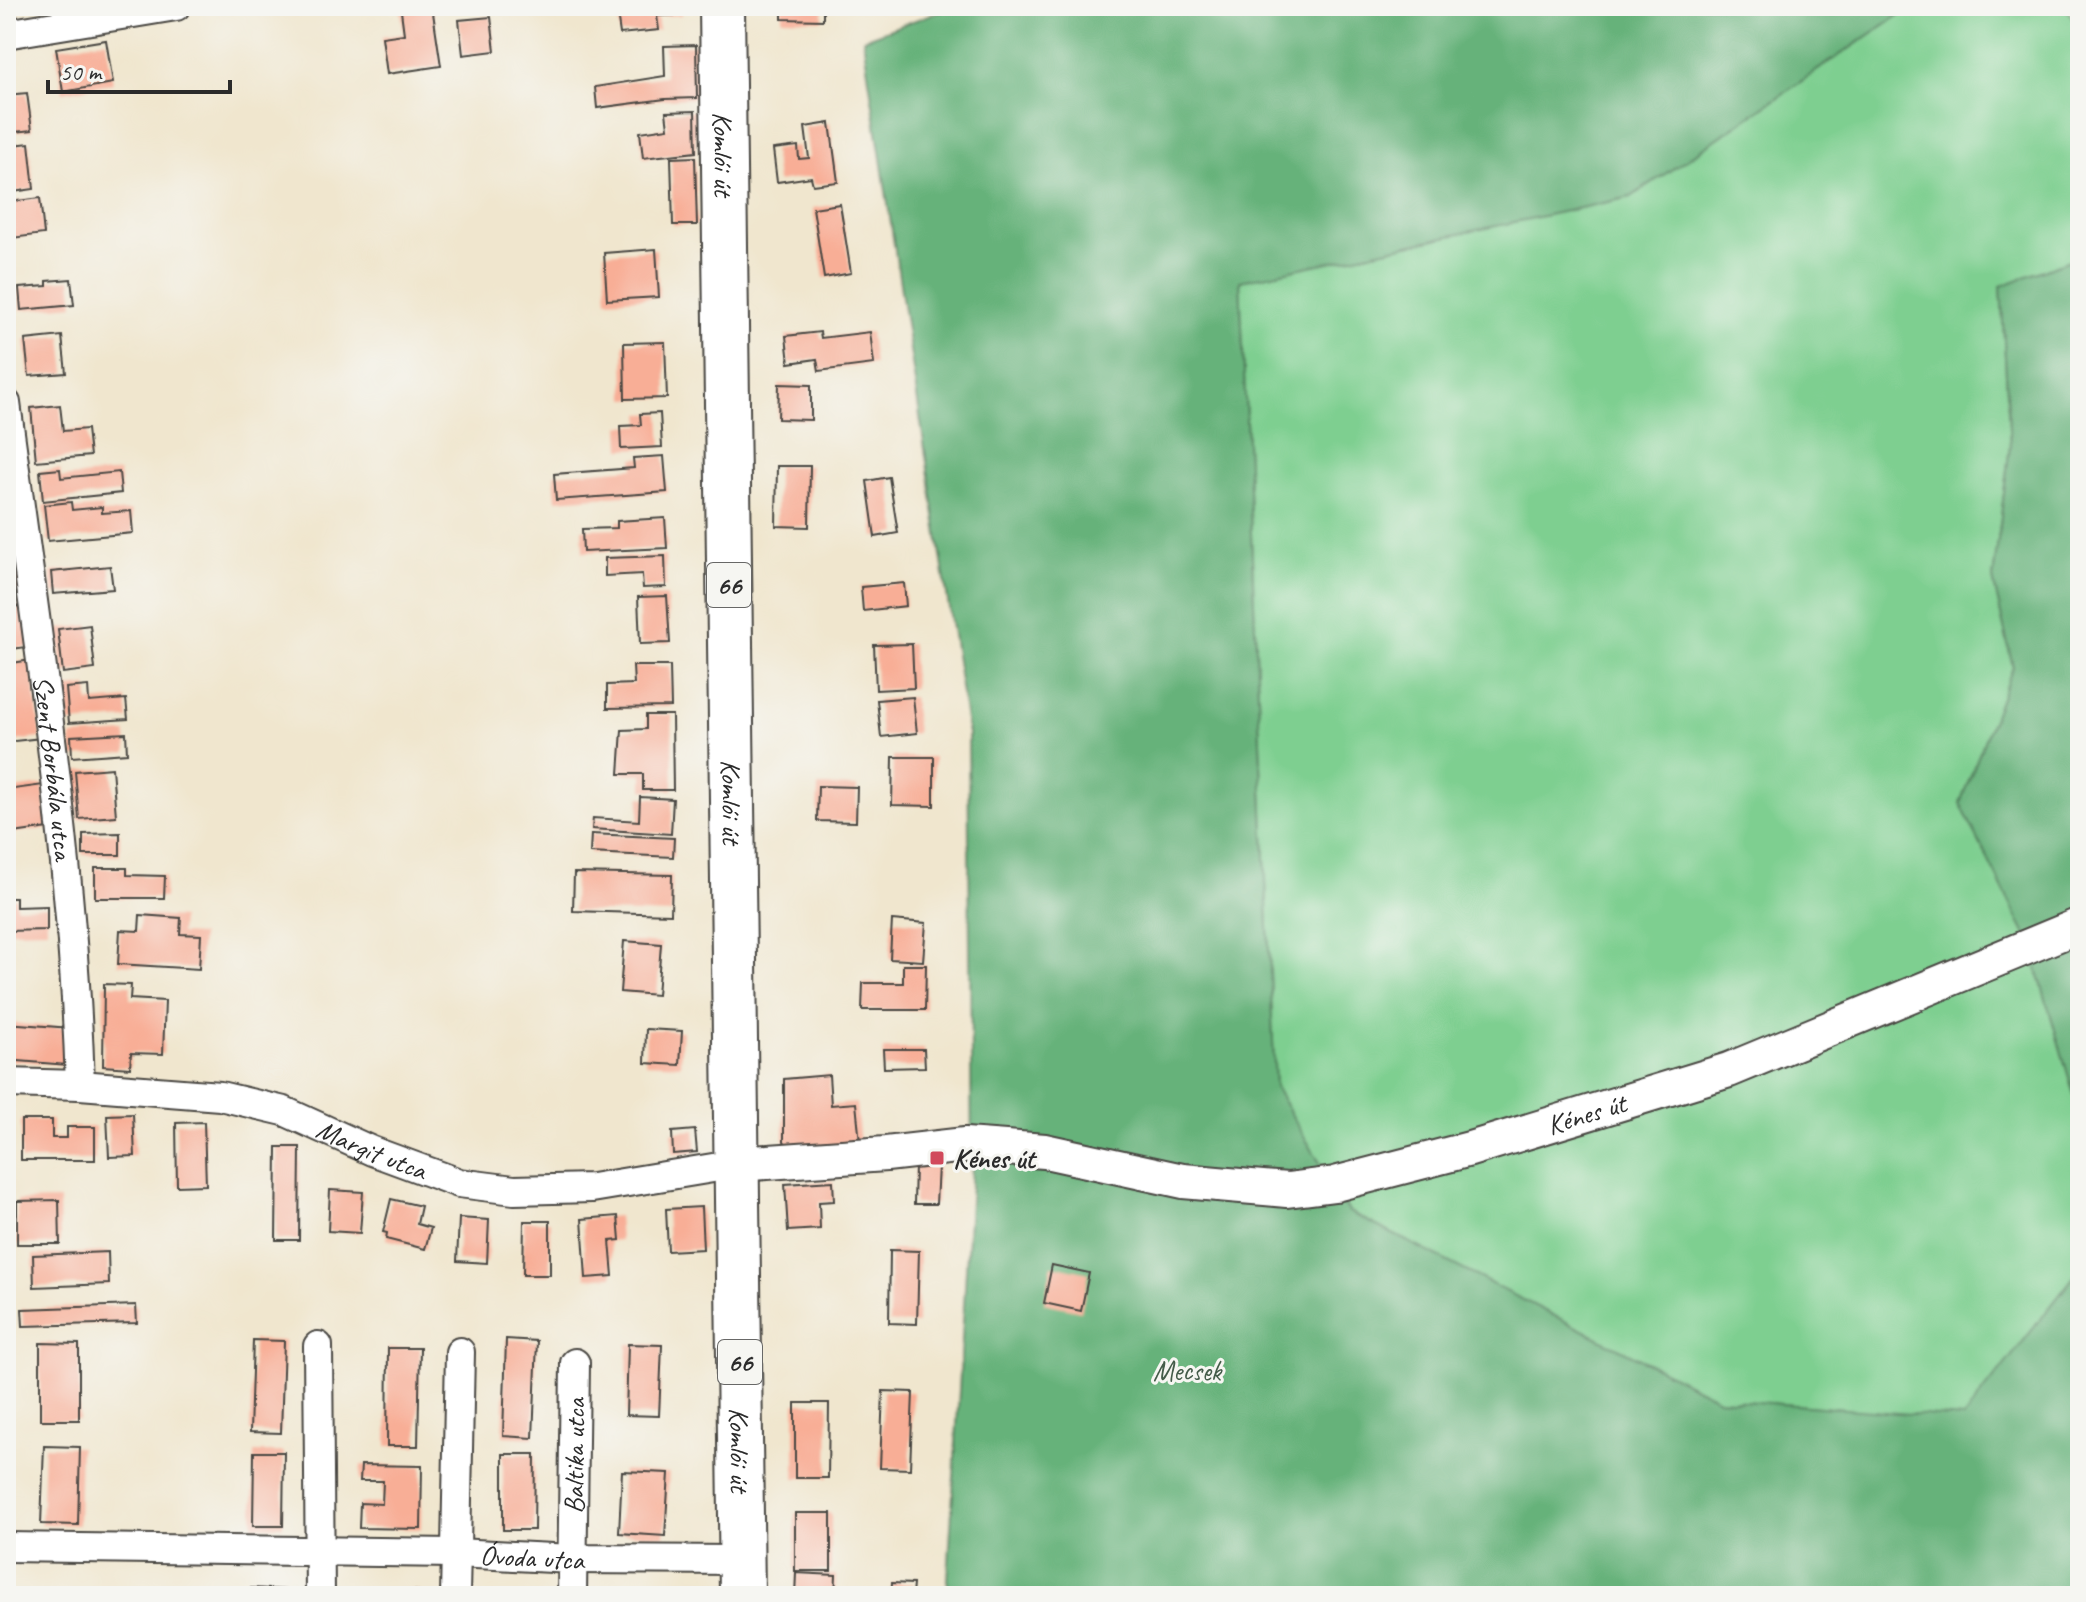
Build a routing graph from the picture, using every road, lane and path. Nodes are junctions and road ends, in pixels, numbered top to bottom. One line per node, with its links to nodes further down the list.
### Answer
1 (176, 6): 3 (street)
2 (722, 6): 8 (main road, Komlói út / 66)
3 (6, 34)
4 (6, 403): 7 (street, Szent Borbála utca)
5 (2080, 925): 8 (street, Kénes út)
6 (6, 1083): 7 (street, Margit utca)
7 (80, 1085): 8 (street, Margit utca)
8 (737, 1164): 16 (main road, Komlói út / 66)
9 (318, 1346): 13 (street)
10 (460, 1352): 14 (street)
11 (575, 1363): 15 (street, Baltika utca)
12 (6, 1547): 13 (street, Óvoda utca)
13 (321, 1553): 14 (street, Óvoda utca); 17 (street)
14 (456, 1553): 15 (street, Óvoda utca); 18 (street)
15 (572, 1559): 16 (street, Óvoda utca); 19 (street, Baltika utca)
16 (742, 1578)
17 (320, 1596)
18 (455, 1596)
19 (572, 1596)

